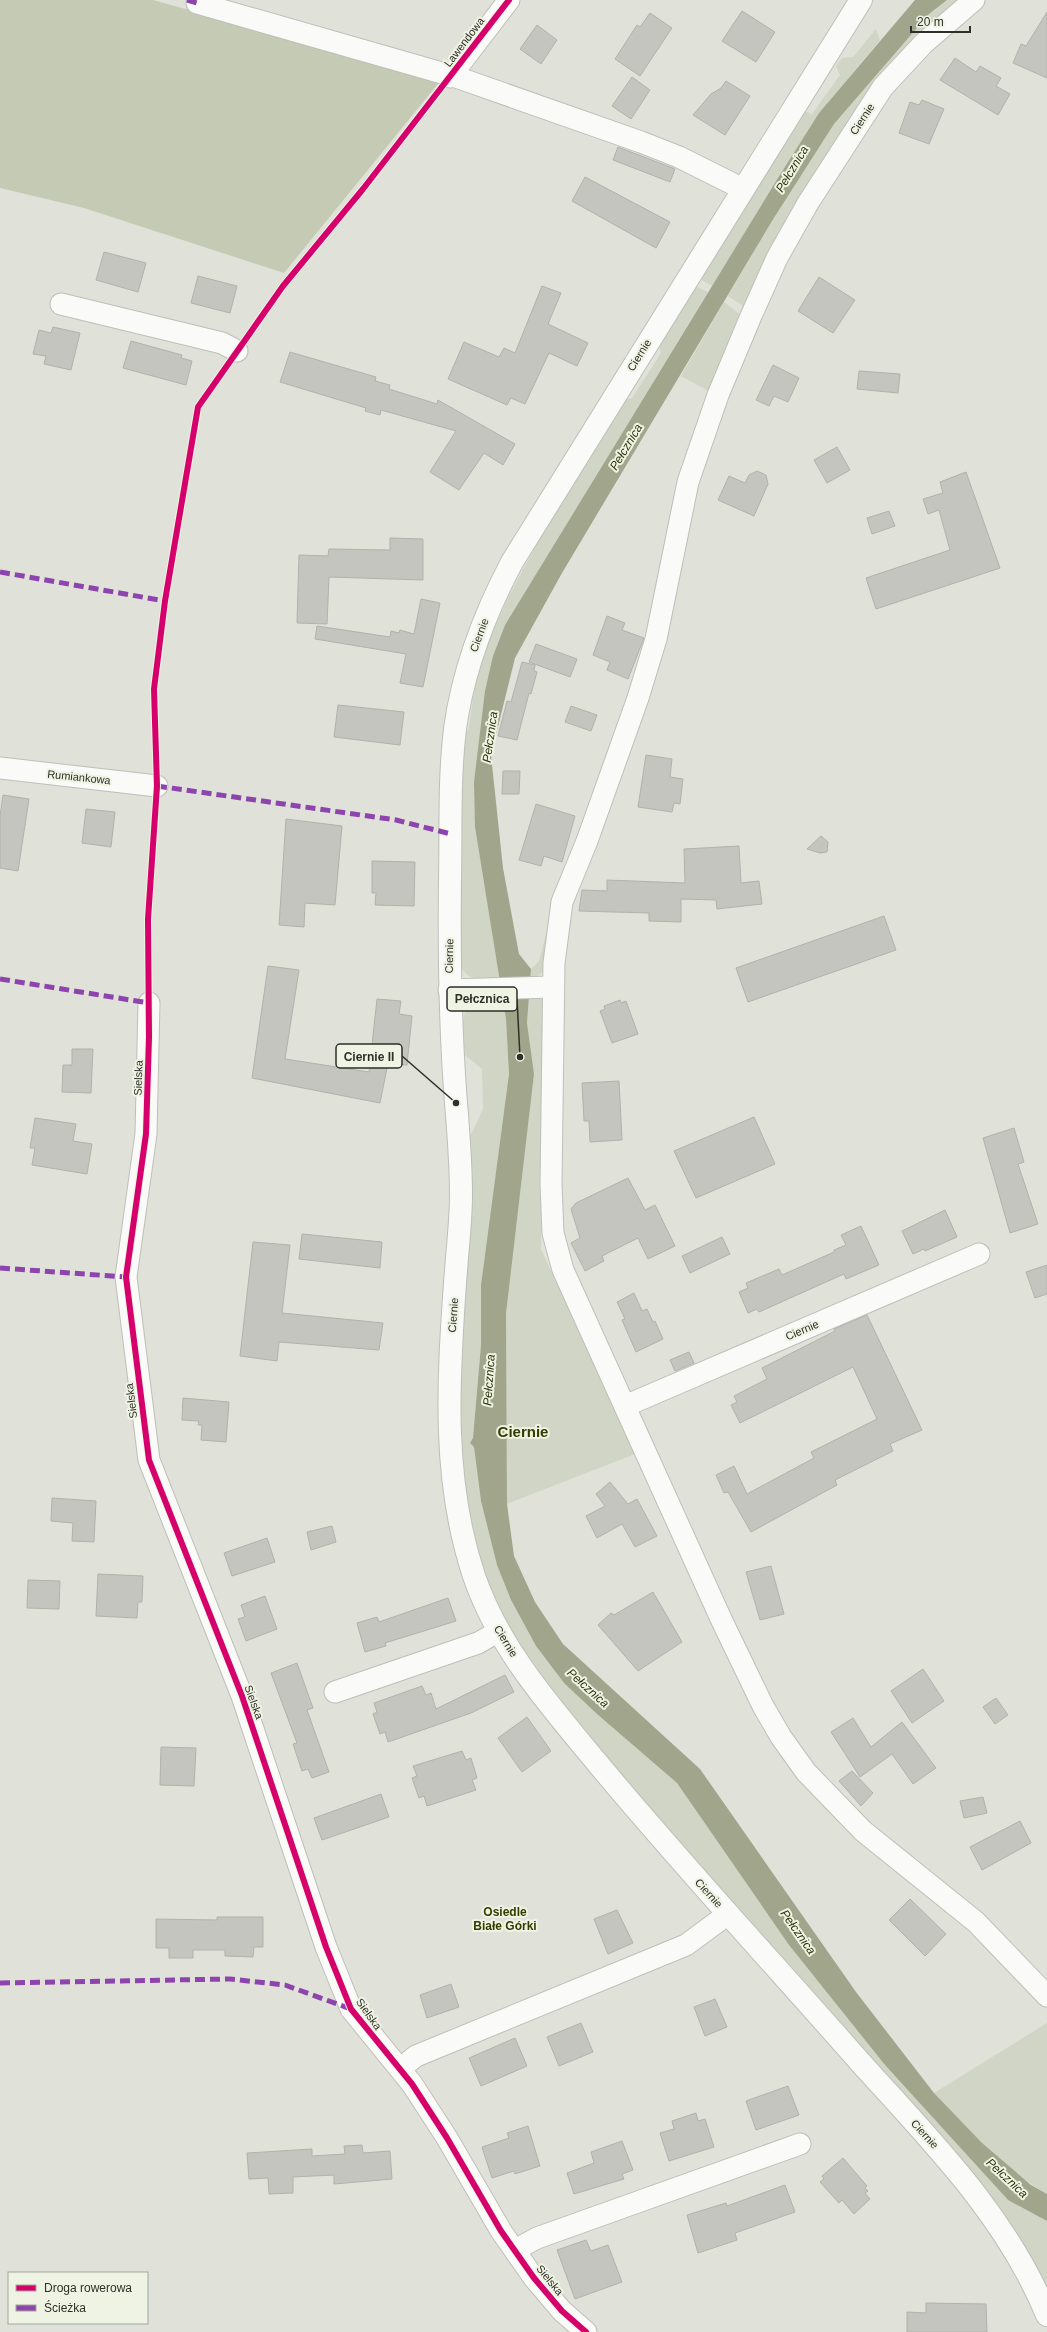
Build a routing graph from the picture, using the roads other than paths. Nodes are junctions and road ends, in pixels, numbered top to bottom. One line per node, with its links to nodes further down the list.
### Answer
1 (199, 0): 5 (street)
2 (509, 0): 5 (street, Lawendowa)
3 (861, 0): 6 (street, Ciernie)
4 (974, 0): 11 (street, Ciernie)
5 (450, 77): 6 (street)
6 (743, 189): 12 (street, Ciernie)
7 (61, 304): 8 (street)
8 (237, 351)
9 (0, 768): 10 (street, Rumiankowa)
10 (157, 786)
11 (553, 987): 12 (street); 15 (street, Ciernie)
12 (449, 990): 16 (street, Ciernie)
13 (149, 1003): 20 (street, Sielska)
14 (979, 1254): 15 (street, Ciernie)
15 (625, 1406): 19 (street, Ciernie)
16 (500, 1631): 17 (street); 18 (street, Ciernie)
17 (335, 1692)
18 (728, 1914): 20 (street); 23 (street, Ciernie)
19 (1047, 1996)
20 (401, 2068): 22 (street, Sielska)
21 (800, 2144): 22 (street)
22 (515, 2250): 24 (street, Sielska)
23 (1047, 2315)
24 (586, 2332)

